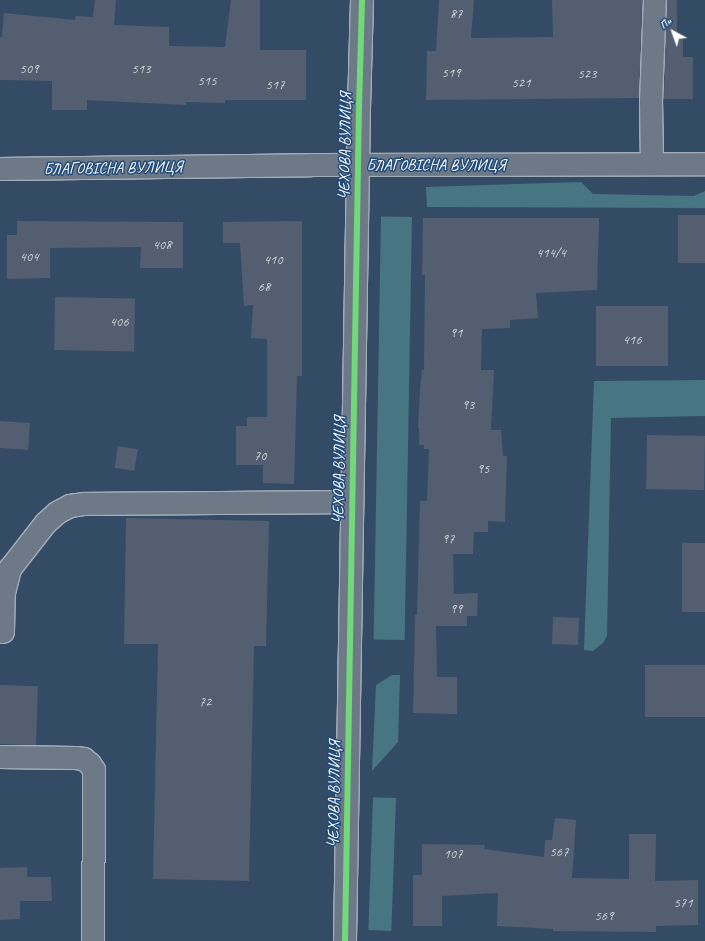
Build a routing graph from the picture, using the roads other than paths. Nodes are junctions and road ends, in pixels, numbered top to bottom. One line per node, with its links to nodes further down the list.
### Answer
1 (362, 0): 5 (street, ЧЕХОВА ВУЛИЦЯ)
2 (655, 0): 3 (street)
3 (652, 164): 4 (street, БЛАГОВІСНА ВУЛИЦЯ); 5 (street, БЛАГОВІСНА ВУЛИЦЯ)
4 (705, 164)
5 (358, 165): 6 (street, БЛАГОВІСНА ВУЛИЦЯ); 7 (street, ЧЕХОВА ВУЛИЦЯ)
6 (0, 169)
7 (352, 502): 8 (street); 11 (street, ЧЕХОВА ВУЛИЦЯ)
8 (2, 632)
9 (0, 757): 10 (street)
10 (93, 941)
11 (345, 941)

